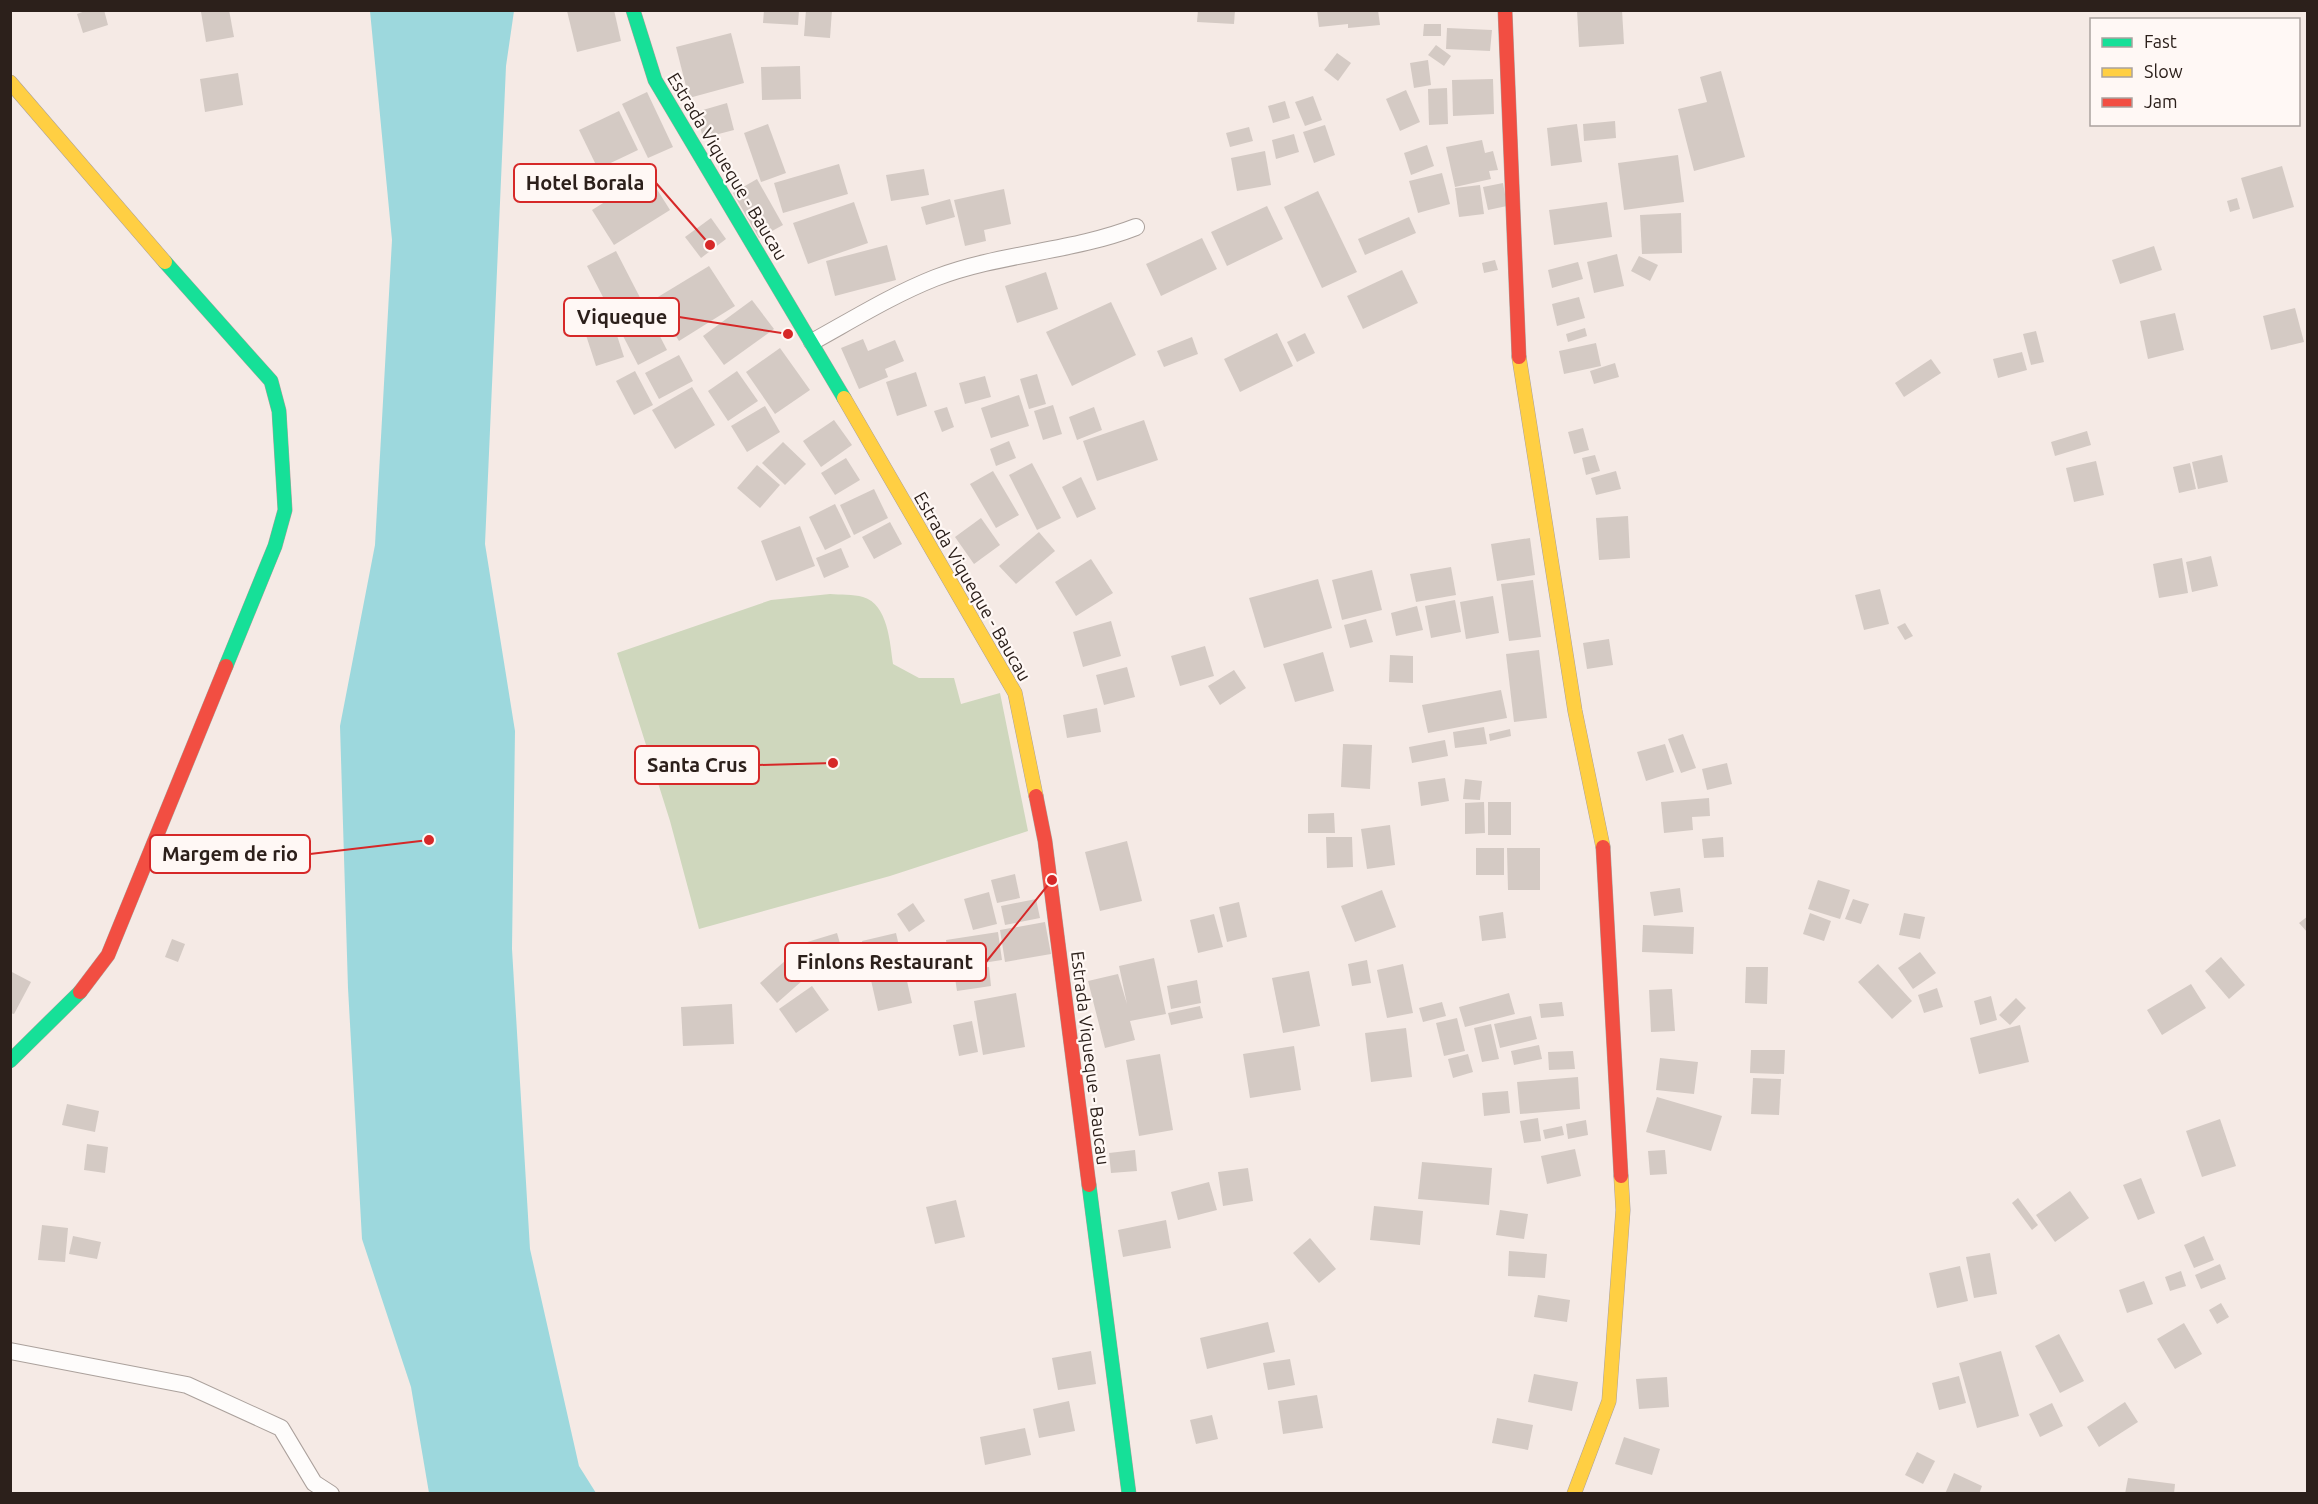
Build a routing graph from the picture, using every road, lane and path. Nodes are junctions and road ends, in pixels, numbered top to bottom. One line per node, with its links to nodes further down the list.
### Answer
1 (633, 10): 5 (street, Estrada Viqueque - Baucau)
2 (1505, 10): 10 (street)
3 (10, 82): 6 (street)
4 (1136, 227): 5 (street)
5 (812, 342): 9 (street, Estrada Viqueque - Baucau)
6 (10, 1061)
7 (10, 1352): 8 (street)
8 (331, 1494)
9 (1129, 1494)
10 (1574, 1494)

